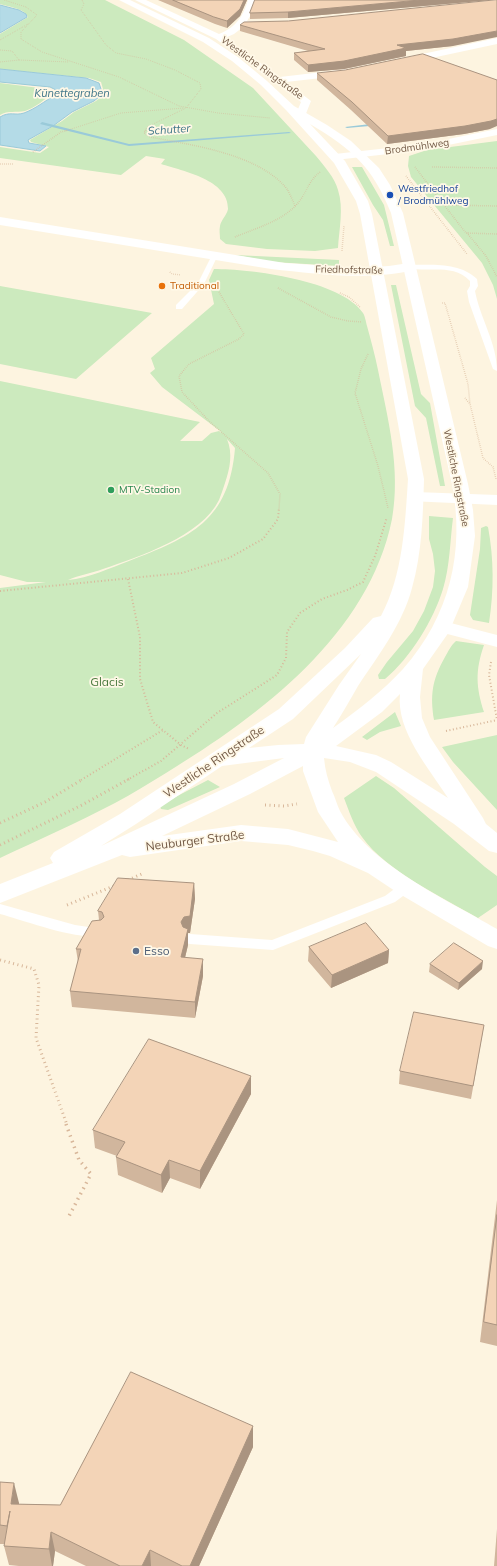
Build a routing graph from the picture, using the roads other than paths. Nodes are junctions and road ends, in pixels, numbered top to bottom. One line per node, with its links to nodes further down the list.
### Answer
1 (123, 0): 11 (main road, Westliche Ringstraße)
2 (139, 0): 6 (main road, Westliche Ringstraße)
3 (252, 0): 5 (main road)
4 (280, 23): 5 (main road)
5 (241, 24): 6 (main road)
6 (219, 37): 10 (main road, Westliche Ringstraße)
7 (497, 41): 8 (main road)
8 (393, 63)
9 (358, 70): 10 (main road)
10 (279, 80): 12 (main road, Westliche Ringstraße)
11 (290, 108): 12 (main road, Westliche Ringstraße); 15 (main road, Westliche Ringstraße)
12 (301, 114): 14 (main road, Westliche Ringstraße)
13 (497, 132): 14 (main road, Brodmühlweg)
14 (360, 155): 15 (main road, Brodmühlweg); 21 (main road, Westliche Ringstraße)
15 (335, 157): 20 (main road, Westliche Ringstraße)
16 (0, 221): 17 (main road, Friedhofstraße)
17 (215, 255): 18 (main road, Friedhofstraße); 20 (main road, Friedhofstraße); 22 (lane)
18 (315, 257)
19 (359, 258): 20 (main road, Friedhofstraße)
20 (375, 265): 21 (main road, Friedhofstraße); 24 (main road, Westliche Ringstraße)
21 (409, 267): 23 (lane); 25 (main road, Westliche Ringstraße)
22 (179, 307)
23 (497, 369)
24 (415, 497): 25 (main road); 27 (main road, Westliche Ringstraße)
25 (462, 500): 26 (main road); 28 (main road, Westliche Ringstraße)
26 (497, 500)
27 (396, 606): 31 (main road, Westliche Ringstraße); 32 (main road, Westliche Ringstraße)
28 (443, 627): 29 (main road); 30 (main road, Westliche Ringstraße)
29 (497, 641)
30 (413, 669): 31 (main road, Westliche Ringstraße); 33 (main road)
31 (313, 751): 32 (main road); 33 (main road); 35 (main road, Westliche Ringstraße); 36 (main road, Neuburger Straße)
32 (214, 762): 38 (main road, Westliche Ringstraße)
33 (480, 831): 34 (main road)
34 (497, 845)
35 (105, 853): 36 (main road, Neuburger Straße); 38 (main road, Westliche Ringstraße)
36 (376, 867): 37 (main road, Neuburger Straße)
37 (406, 887): 40 (lane); 41 (main road, Neuburger Straße)
38 (3, 898): 39 (lane)
39 (97, 932)
40 (190, 939)
41 (497, 940)

